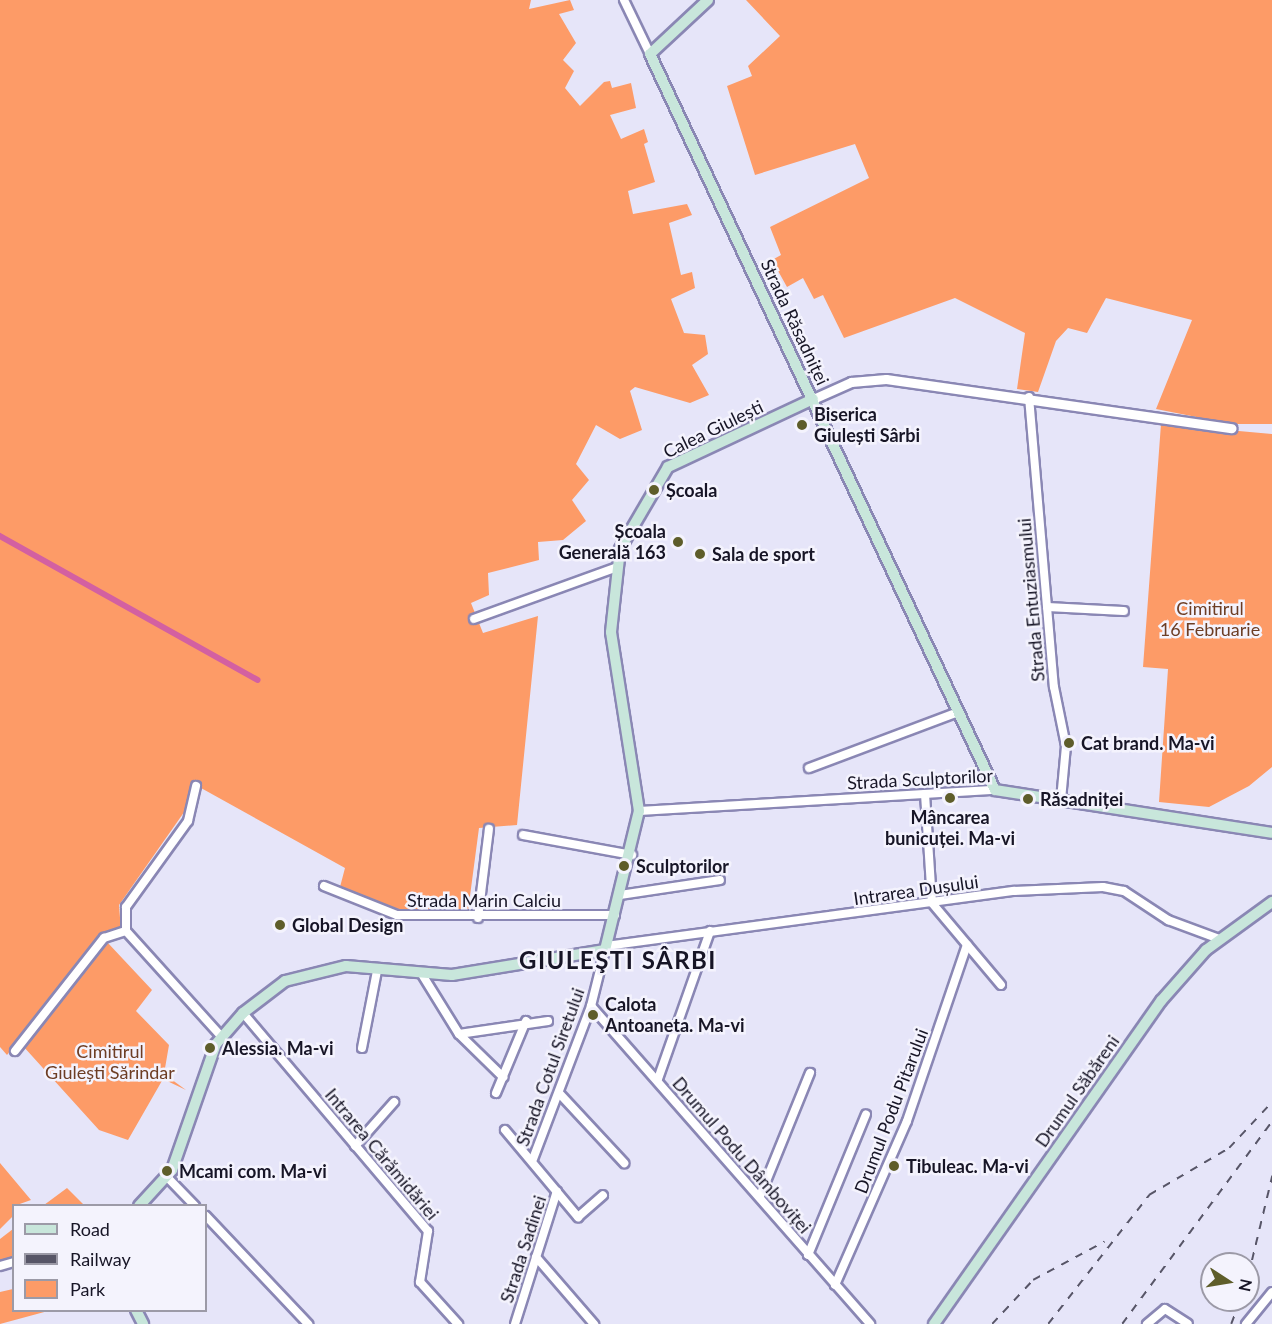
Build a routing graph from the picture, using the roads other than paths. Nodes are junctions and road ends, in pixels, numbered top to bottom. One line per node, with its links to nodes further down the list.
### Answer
1 (624, 0): 3 (street, Strada Răsadniței)
2 (708, 0): 3 (main road)
3 (650, 54): 5 (main road, Strada Răsadniței)
4 (1029, 397): 5 (street, Calea Giulești); 6 (street, Calea Giulești); 8 (street, Strada Entuziasmului)
5 (813, 399): 7 (main road, Calea Giulești); 11 (main road, Strada Răsadniței)
6 (1232, 428)
7 (615, 568): 10 (street); 17 (main road, Calea Giulești)
8 (1047, 607): 9 (street); 16 (street, Strada Entuziasmului)
9 (1124, 611)
10 (474, 619)
11 (958, 712): 12 (street); 14 (main road, Strada Răsadniței)
12 (809, 768)
13 (195, 786): 29 (street)
14 (995, 790): 15 (street, Strada Sculptorilor); 16 (main road, Strada Sculptorilor)
15 (925, 794): 17 (street, Strada Sculptorilor); 26 (street)
16 (1061, 800): 19 (main road, Strada Sculptorilor)
17 (639, 811): 21 (main road, Calea Giulești)
18 (489, 829): 28 (street)
19 (1272, 833)
20 (523, 835): 21 (street)
21 (632, 855): 24 (main road, Calea Giulești)
22 (720, 880): 24 (street)
23 (324, 886): 28 (street, Strada Marin Calciu)
24 (620, 895): 27 (main road, Calea Giulești)
25 (1272, 902): 31 (main road, Drumul Săbăreni)
26 (932, 903): 30 (street, Intrarea Dușului); 31 (street, Intrarea Dușului); 32 (street)
27 (615, 915): 28 (street, Strada Marin Calciu); 33 (main road, Calea Giulești)
28 (478, 918)
29 (126, 931): 42 (street); 44 (street)
30 (710, 931): 33 (street, Intrarea Dușului); 47 (street)
31 (1219, 939): 72 (main road, Drumul Săbăreni)
32 (967, 945): 36 (street); 65 (street, Drumul Podu Pitarului)
33 (605, 948): 35 (main road); 37 (street, Strada Cotul Siretului)
34 (377, 971): 35 (main road); 38 (main road); 43 (street)
35 (423, 976): 41 (street)
36 (1001, 985)
37 (591, 1006): 47 (street, Drumul Podu Dâmboviței); 49 (street, Strada Cotul Siretului)
38 (243, 1012): 42 (main road); 53 (street, Intrarea Cărămidăriei)
39 (526, 1021): 40 (street); 41 (street); 46 (street)
40 (548, 1021)
41 (459, 1034): 46 (street)
42 (221, 1036): 56 (main road)
43 (362, 1048)
44 (15, 1051)
45 (810, 1073): 59 (street)
46 (502, 1077): 48 (street)
47 (658, 1079): 59 (street, Drumul Podu Dâmboviței)
48 (496, 1093)
49 (558, 1093): 54 (street, Strada Cotul Siretului); 55 (street)
50 (394, 1102): 53 (street)
51 (866, 1114): 63 (street)
52 (505, 1130): 54 (street, Strada Sadinei)
53 (355, 1146): 68 (street, Intrarea Cărămidăriei)
54 (533, 1159): 57 (street, Strada Sadinei)
55 (624, 1163)
56 (168, 1178): 60 (main road); 61 (street)
57 (557, 1191): 58 (street); 64 (street, Strada Sadinei)
58 (603, 1195)
59 (760, 1196): 63 (street, Drumul Podu Dâmboviței)
60 (141, 1204)
61 (193, 1204)
62 (207, 1217): 67 (street)
63 (808, 1255): 65 (street, Drumul Podu Dâmboviței)
64 (536, 1257): 69 (street, Strada Sadinei); 70 (street)
65 (835, 1285): 71 (street, Drumul Podu Dâmboviței)
66 (1272, 1292): 75 (street)
67 (308, 1324)
68 (458, 1324)
69 (515, 1324)
70 (594, 1324)
71 (870, 1324)
72 (934, 1324)
73 (1147, 1324): 74 (street)
74 (1188, 1324)
75 (1246, 1324)

